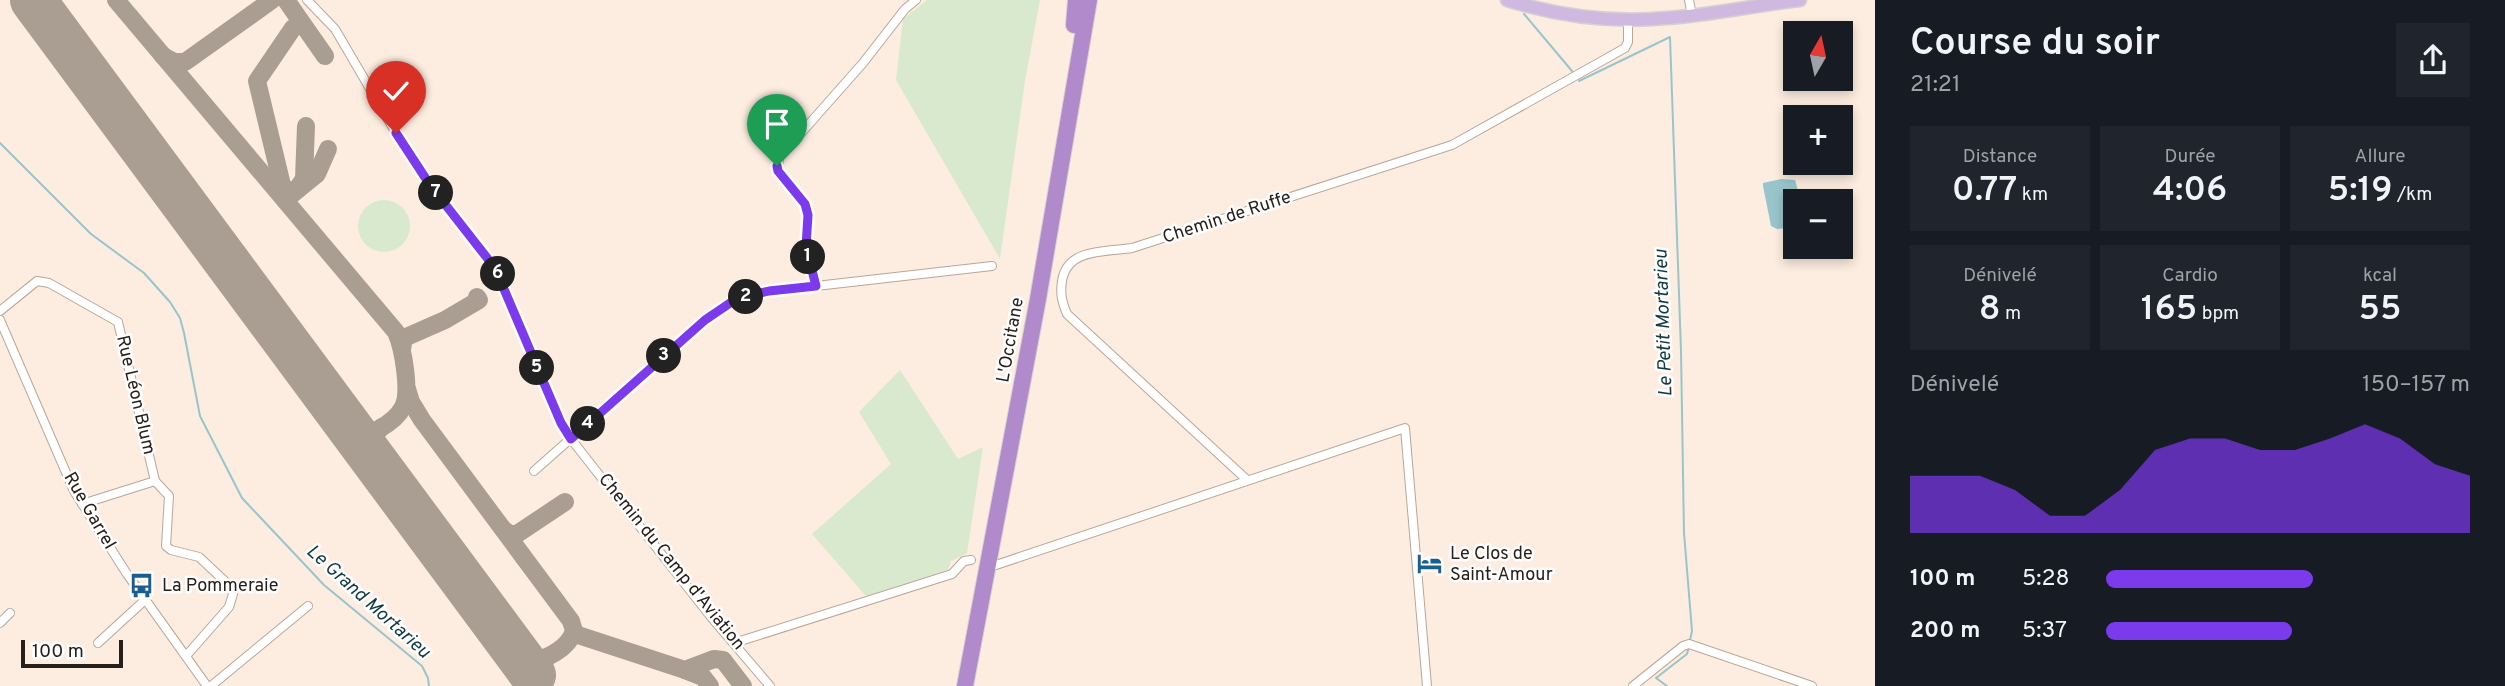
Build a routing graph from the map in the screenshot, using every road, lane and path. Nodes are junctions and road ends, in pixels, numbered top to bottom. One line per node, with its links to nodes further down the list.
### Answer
1 (307, 0): 14 (street, Chemin du Camp d'Aviation)
2 (916, 0): 11 (street)
3 (1077, 0): 30 (highway, L'Occitane)
4 (1090, 0): 31 (highway, L'Occitane)
5 (1507, 0): 9 (main road)
6 (1689, 0): 8 (street)
7 (1800, 0): 8 (main road)
8 (1692, 16): 9 (main road)
9 (1628, 19): 16 (street, Chemin de Ruffe)
10 (992, 267): 11 (street)
11 (816, 286): 14 (street)
12 (0, 311): 17 (street, Rue Léon Blum)
13 (0, 320): 18 (street, Rue Garrel)
14 (571, 439): 15 (street); 26 (street, Chemin du Camp d'Aviation)
15 (534, 471)
16 (1246, 480): 20 (street); 32 (street)
17 (155, 481): 18 (street); 27 (street, Rue Léon Blum)
18 (82, 503): 21 (street, Rue Garrel)
19 (971, 561): 26 (street)
20 (996, 565)
21 (146, 599): 25 (street); 27 (street, Rue Garrel)
22 (308, 606): 28 (street)
23 (10, 613): 24 (street)
24 (0, 622)
25 (98, 643)
26 (734, 643): 29 (street, Chemin du Camp d'Aviation)
27 (186, 656): 28 (street, Rue Garrel)
28 (209, 686)
29 (770, 686)
30 (955, 686)
31 (965, 686)
32 (1427, 686)
33 (1633, 686): 34 (street)
34 (1812, 686)

